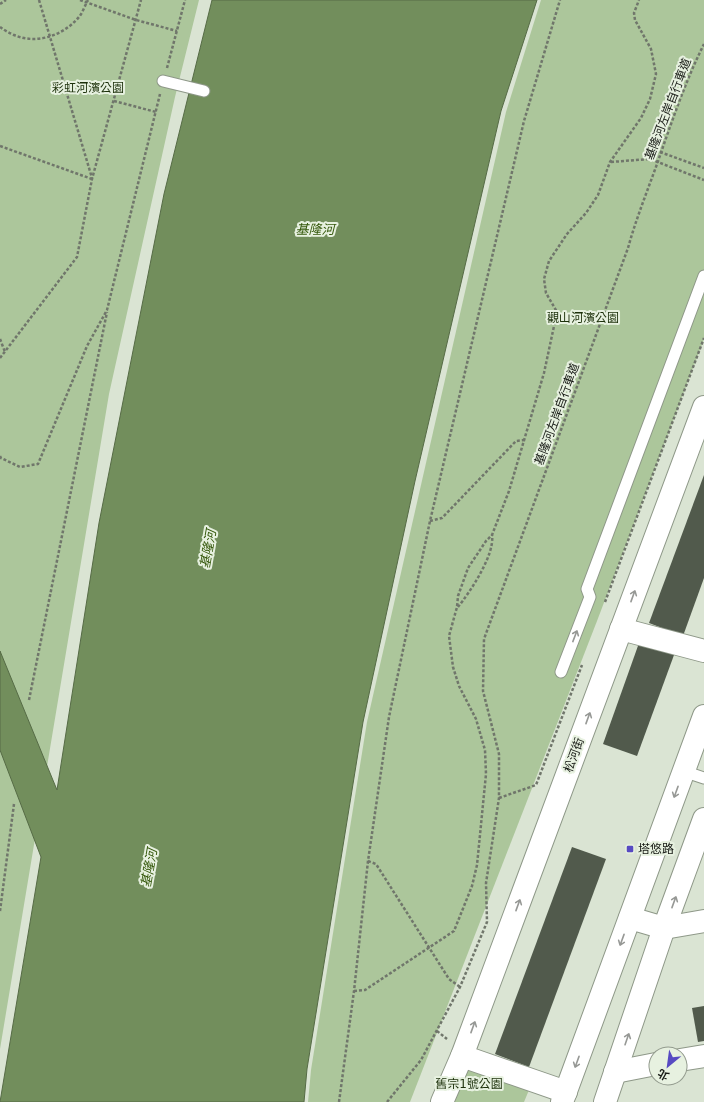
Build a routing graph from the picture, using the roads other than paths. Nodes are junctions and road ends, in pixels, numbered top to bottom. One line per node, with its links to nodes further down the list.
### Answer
1 (163, 81): 2 (lane)
2 (204, 91)
3 (704, 276): 7 (lane, one-way to 3)
4 (704, 407): 5 (street, 松河街, one-way to 4)
5 (621, 629): 6 (street); 15 (street, 松河街, one-way to 5)
6 (704, 652)
7 (561, 672)
8 (704, 716): 9 (street)
9 (684, 771): 10 (lane); 12 (street, one-way to 12)
10 (704, 778)
11 (704, 819): 14 (street, one-way to 11)
12 (630, 918): 14 (street); 20 (street, one-way to 20)
13 (704, 921): 14 (street)
14 (664, 928): 19 (street, one-way to 14)
15 (456, 1049): 20 (street); 21 (street, 松河街)
16 (704, 1056): 17 (street)
17 (688, 1059)
18 (648, 1066): 19 (street)
19 (615, 1072): 22 (street)
20 (564, 1097)
21 (442, 1102)
22 (605, 1102)

